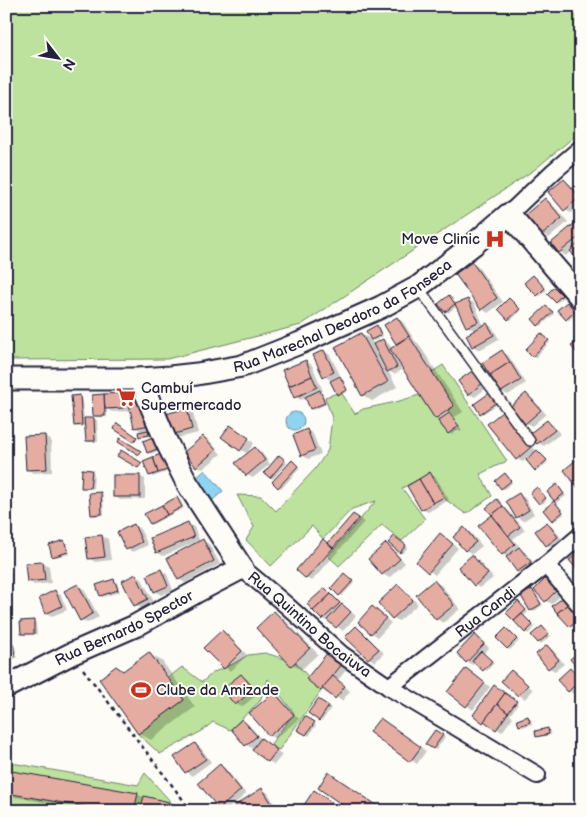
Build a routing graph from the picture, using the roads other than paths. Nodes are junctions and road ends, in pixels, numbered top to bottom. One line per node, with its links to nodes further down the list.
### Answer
1 (581, 148): 2 (street)
2 (509, 214): 3 (street, Rua Marechal Deodoro da Fonseca); 4 (street)
3 (418, 287): 6 (street, Rua Marechal Deodoro da Fonseca); 7 (lane)
4 (581, 298)
5 (6, 379): 6 (street, Rua Marechal Deodoro da Fonseca)
6 (140, 379): 10 (street, Rua Quintino Bocaiuva)
7 (530, 441)
8 (581, 535): 9 (street, Rua Candi)
9 (546, 564): 11 (street); 13 (street, Rua Candi)
10 (242, 568): 12 (street, Rua Bernardo Spector); 13 (street, Rua Quintino Bocaiuva)
11 (581, 606)
12 (6, 687)
13 (389, 687): 14 (street, Rua Quintino Bocaiuva)
14 (537, 775)

